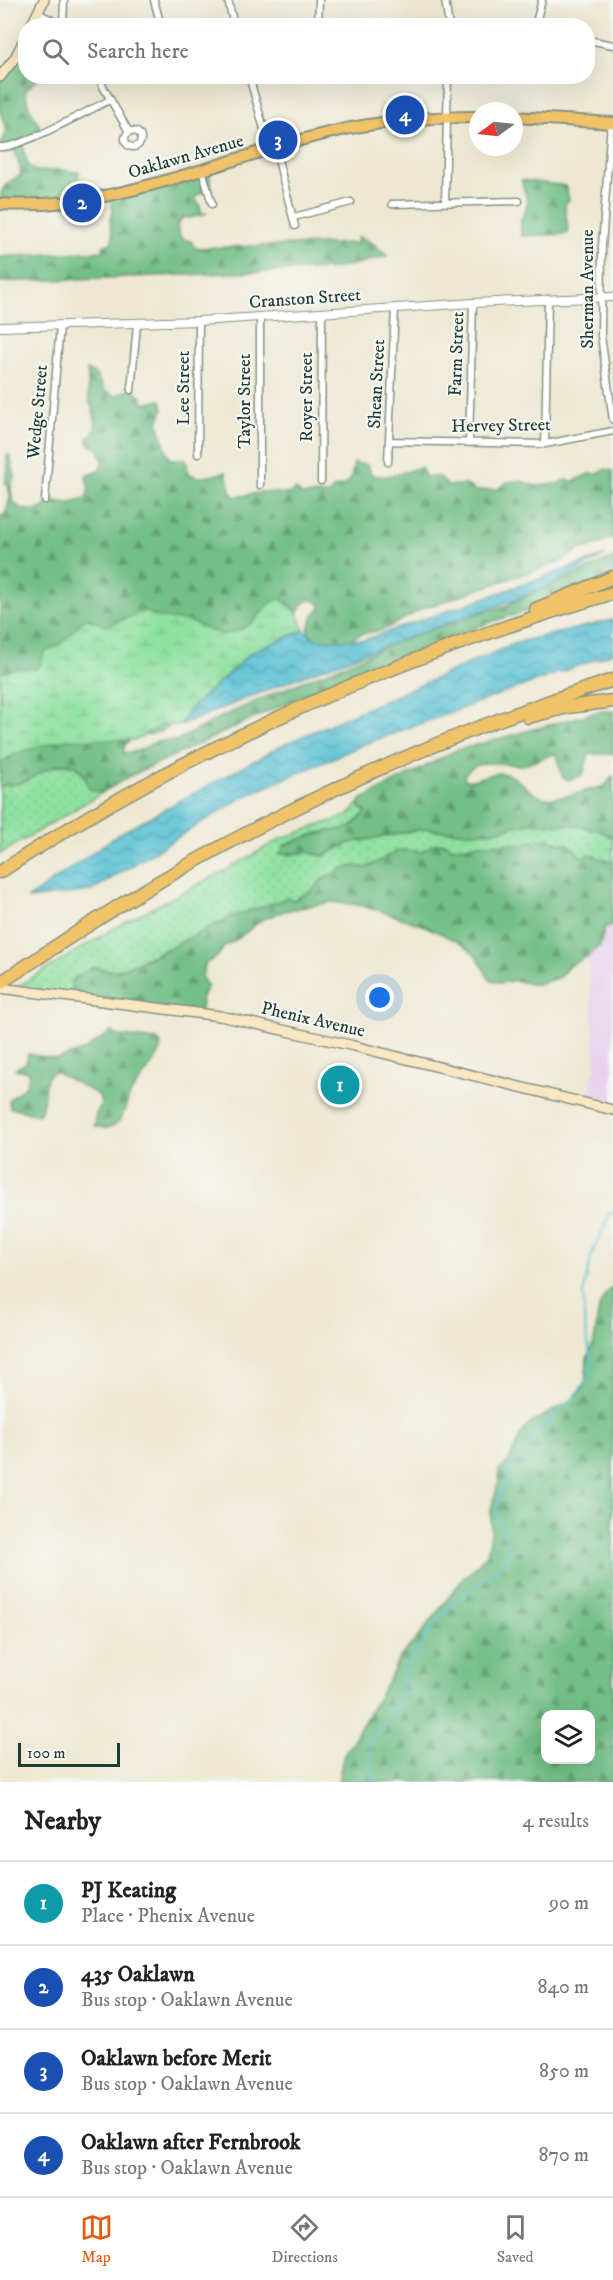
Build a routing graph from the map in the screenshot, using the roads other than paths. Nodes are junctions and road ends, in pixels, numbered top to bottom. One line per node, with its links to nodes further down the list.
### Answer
1 (44, 0): 8 (main road)
2 (63, 0): 11 (street)
3 (154, 0): 12 (street)
4 (228, 0): 13 (street)
5 (319, 0): 14 (street)
6 (445, 0): 15 (street)
7 (542, 0): 16 (street)
8 (38, 13): 9 (main road); 10 (street)
9 (35, 18)
10 (48, 18)
11 (63, 18)
12 (159, 18)
13 (232, 18)
14 (318, 18)
15 (448, 18)
16 (537, 18)
17 (595, 41): 18 (street)
18 (613, 45)
19 (18, 52): 20 (main road)
20 (0, 77)
21 (101, 84): 24 (street)
22 (252, 84): 31 (street)
23 (448, 84): 26 (street)
24 (110, 100): 29 (street); 30 (street)
25 (469, 117): 26 (main road, Oaklawn Avenue)
26 (446, 118): 31 (main road, Oaklawn Avenue); 35 (street)
27 (523, 118): 28 (main road)
28 (612, 123): 43 (street, Sherman Avenue)
29 (129, 132)
30 (0, 147)
31 (273, 149): 32 (main road, Oaklawn Avenue); 41 (street)
32 (202, 170): 37 (main road, Oaklawn Avenue); 38 (street)
33 (519, 201): 35 (street)
34 (351, 202): 41 (street)
35 (445, 202): 39 (street)
36 (0, 204): 37 (main road, Oaklawn Avenue)
37 (45, 204): 40 (main road, Oaklawn Avenue)
38 (212, 204)
39 (392, 204)
40 (0, 212)
41 (294, 217): 42 (street)
42 (295, 226)
43 (601, 297): 44 (street, Cranston Street); 45 (street, Cranston Street); 55 (street, Sherman Avenue)
44 (613, 297)
45 (548, 299): 46 (street, Cranston Street); 59 (street)
46 (473, 303): 47 (street, Cranston Street); 58 (street, Farm Street)
47 (395, 308): 48 (street, Cranston Street); 57 (street, Shean Street)
48 (322, 314): 49 (street, Cranston Street); 62 (street, Royer Street)
49 (260, 318): 50 (street, Cranston Street); 63 (street, Taylor Street)
50 (199, 321): 51 (street, Cranston Street); 60 (street, Lee Street)
51 (137, 324): 52 (street, Cranston Street); 54 (street)
52 (60, 326): 53 (street, Cranston Street); 64 (street, Wedge Street)
53 (0, 327)
54 (131, 390)
55 (613, 420)
56 (613, 431): 59 (street, Hervey Street)
57 (389, 441): 58 (street, Hervey Street); 61 (street, Shean Street)
58 (470, 443): 59 (street, Hervey Street)
59 (545, 444)
60 (198, 454)
61 (388, 462)
62 (321, 481)
63 (260, 485)
64 (45, 500)
65 (613, 577): 67 (highway)
66 (613, 593): 67 (highway)
67 (451, 644): 71 (highway)
68 (613, 680): 70 (highway)
69 (613, 701): 70 (highway)
70 (446, 740): 72 (highway)
71 (0, 872)
72 (0, 986): 73 (main road, Phenix Avenue)
73 (613, 1110)

